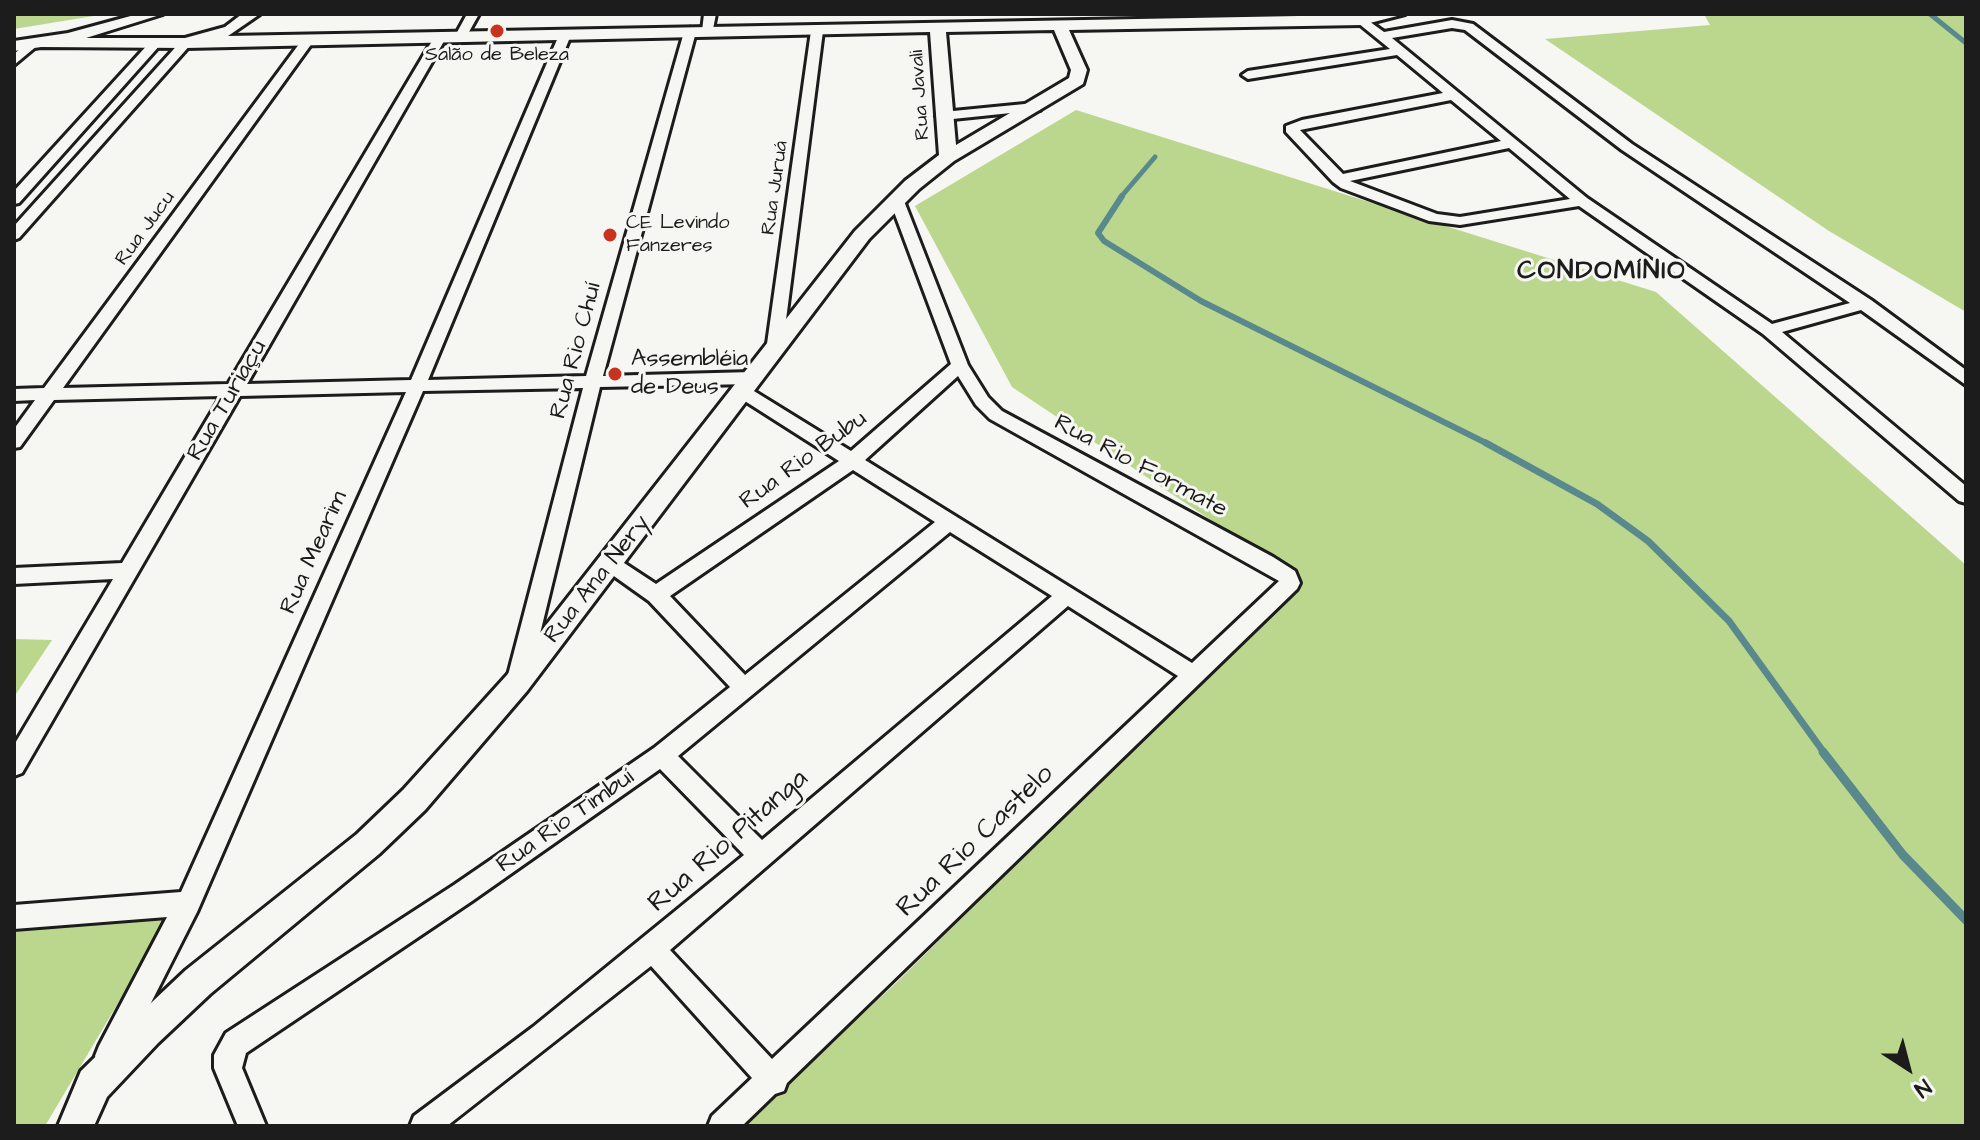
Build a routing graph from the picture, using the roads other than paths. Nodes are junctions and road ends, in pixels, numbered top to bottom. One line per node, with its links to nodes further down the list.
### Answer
1 (117, 14): 14 (street)
2 (155, 14): 7 (street)
3 (473, 14): 16 (street)
4 (710, 14): 12 (street, Rua Rio Chuí)
5 (1397, 14): 9 (street)
6 (252, 15): 18 (street); 20 (street)
7 (137, 17): 21 (street); 22 (street)
8 (1057, 19): 9 (street); 10 (street); 28 (street, Rua Ana Nery)
9 (1362, 20): 17 (street)
10 (938, 29): 11 (street); 29 (street, Rua Javali)
11 (817, 31): 12 (street); 39 (street, Rua Juruá)
12 (699, 32): 13 (street); 42 (street, Rua Rio Chuí)
13 (565, 35): 16 (street); 44 (street, Rua Mearim)
14 (14, 36)
15 (441, 36): 16 (street); 19 (street); 45 (street, Rua Turiaçu)
16 (461, 36)
17 (1383, 36): 24 (street); 37 (street)
18 (282, 38): 19 (street); 20 (street)
19 (309, 39): 46 (street, Rua Jucu)
20 (192, 42): 22 (street); 36 (street)
21 (39, 44): 22 (street); 23 (street); 25 (street)
22 (153, 44): 33 (street)
23 (14, 46)
24 (1400, 51): 26 (street); 27 (street)
25 (14, 61)
26 (1248, 75)
27 (1450, 96): 30 (street); 32 (street)
28 (1035, 107): 29 (street); 31 (street, Rua Ana Nery)
29 (943, 116): 31 (street, Rua Javali)
30 (1509, 144): 32 (street); 35 (street)
31 (948, 157): 34 (street, Rua Ana Nery)
32 (1338, 179): 35 (street)
33 (14, 200)
34 (897, 201): 39 (street, Rua Ana Nery); 40 (street)
35 (1582, 201): 38 (street)
36 (14, 235)
37 (1865, 304): 38 (street); 41 (street)
38 (1769, 330): 50 (street)
39 (774, 351): 43 (street, Rua Ana Nery)
40 (958, 358): 49 (street, Rua Rio Bubu); 57 (street, Rua Rio Formate)
41 (1966, 379)
42 (593, 382): 43 (street); 44 (street); 59 (street, Rua Rio Chuí)
43 (747, 385): 49 (street); 52 (street, Rua Ana Nery)
44 (417, 386): 45 (street); 64 (street, Rua Mearim)
45 (235, 389): 46 (street); 53 (street, Rua Turiaçu)
46 (50, 394): 47 (street); 48 (street, Rua Jucu)
47 (14, 395)
48 (14, 442)
49 (852, 461): 51 (street); 55 (street, Rua Rio Bubu)
50 (1966, 496)
51 (949, 522): 56 (street); 60 (street, Rua Rio Timbuí)
52 (611, 564): 55 (street); 59 (street, Rua Ana Nery)
53 (130, 570): 54 (street); 62 (street, Rua Turiaçu)
54 (14, 576)
55 (656, 595): 60 (street)
56 (1067, 595): 58 (street); 63 (street, Rua Rio Pitanga)
57 (1271, 600): 58 (street, Rua Rio Castelo)
58 (1192, 674): 67 (street, Rua Rio Castelo)
59 (517, 683): 68 (street, Rua Ana Nery)
60 (744, 688): 61 (street, Rua Rio Timbuí)
61 (662, 755): 63 (street); 70 (street, Rua Rio Timbuí)
62 (14, 766)
63 (760, 854): 66 (street, Rua Rio Pitanga)
64 (188, 903): 65 (street); 68 (street, Rua Mearim)
65 (14, 917)
66 (652, 949): 67 (street); 71 (street, Rua Rio Pitanga)
67 (774, 1081): 72 (street, Rua Rio Castelo)
68 (94, 1084): 69 (street, Rua Ana Nery)
69 (76, 1126)
70 (252, 1126)
71 (424, 1126)
72 (722, 1126)

